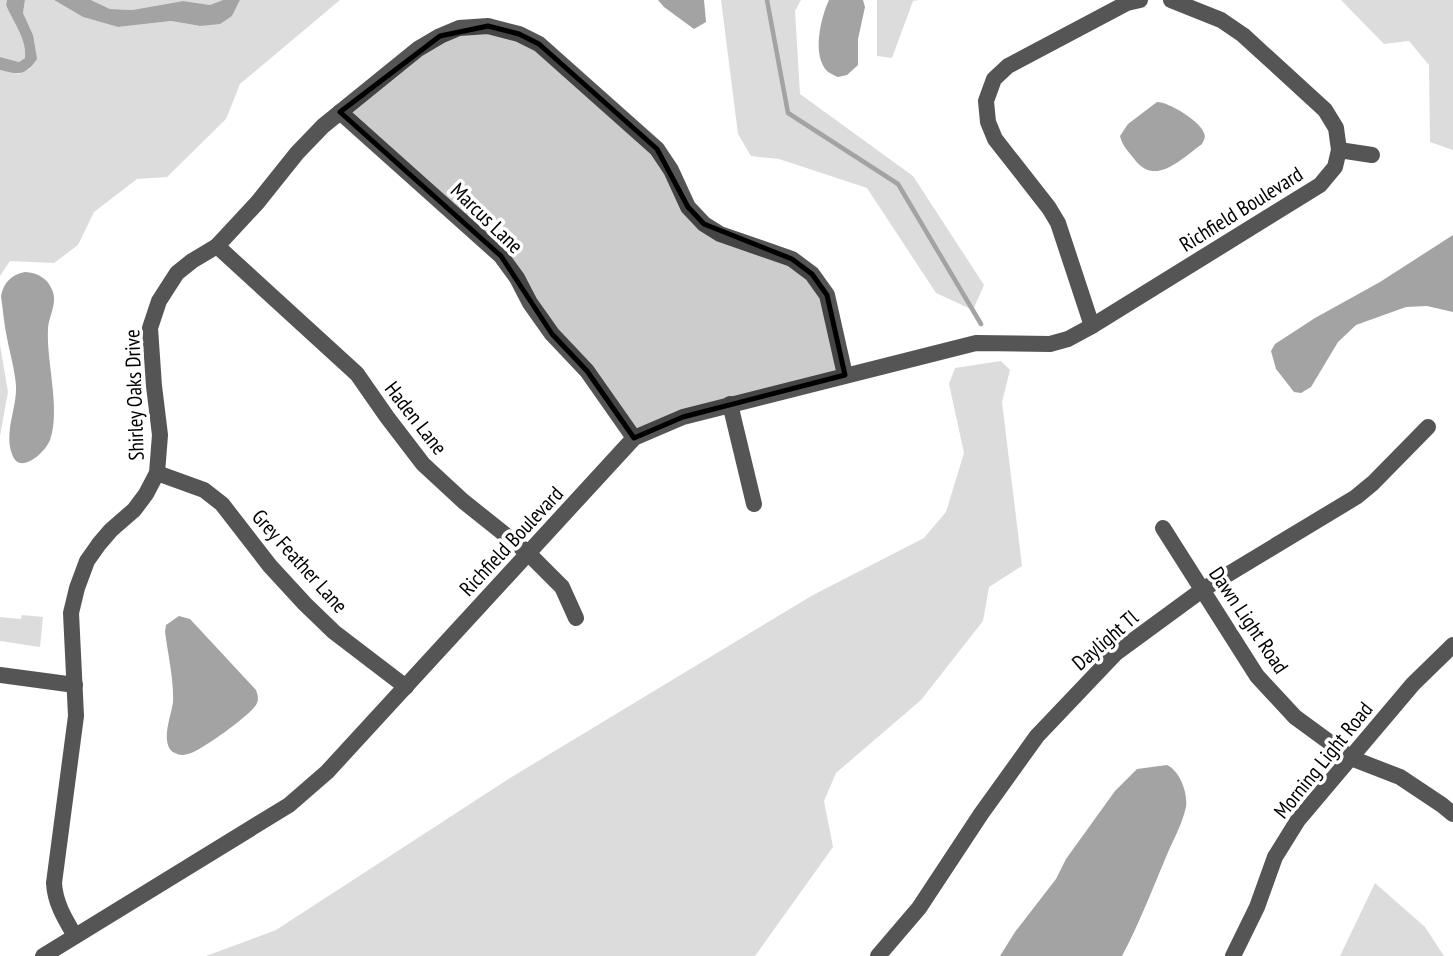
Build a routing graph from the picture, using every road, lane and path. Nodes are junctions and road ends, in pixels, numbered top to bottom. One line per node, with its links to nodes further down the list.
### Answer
1 (1140, 0): 7 (street)
2 (1171, 0): 4 (street)
3 (340, 112): 6 (street, Shirley Oaks Drive); 8 (street, Shirley Oaks Drive); 11 (street, Marcus Lane)
4 (1339, 149): 5 (street); 7 (street, Richfield Boulevard)
5 (1372, 155)
6 (217, 246): 12 (street, Shirley Oaks Drive); 15 (street, Haden Lane)
7 (1092, 326): 8 (street, Richfield Boulevard)
8 (845, 375): 9 (street, Richfield Boulevard)
9 (730, 404): 11 (street, Richfield Boulevard); 13 (street)
10 (1428, 427): 16 (street, Daylight Tl)
11 (634, 438): 15 (street, Richfield Boulevard)
12 (157, 473): 20 (street, Shirley Oaks Drive); 21 (street, Grey Feather Lane)
13 (754, 504)
14 (1163, 528): 16 (street, Dawn Light Road)
15 (528, 553): 17 (street, Haden Lane); 21 (street, Richfield Boulevard)
16 (1202, 590): 22 (street, Dawn Light Road); 26 (street, Daylight Tl)
17 (576, 618)
18 (1453, 645): 22 (street, Morning Light Road)
19 (0, 675): 20 (street)
20 (75, 685): 24 (street, Shirley Oaks Drive)
21 (406, 687): 24 (street, Richfield Boulevard)
22 (1351, 758): 23 (street, Dawn Light Road); 27 (street, Morning Light Road)
23 (1453, 814)
24 (75, 936): 25 (street, Richfield Boulevard)
25 (43, 956)
26 (878, 956)
27 (1233, 956)

